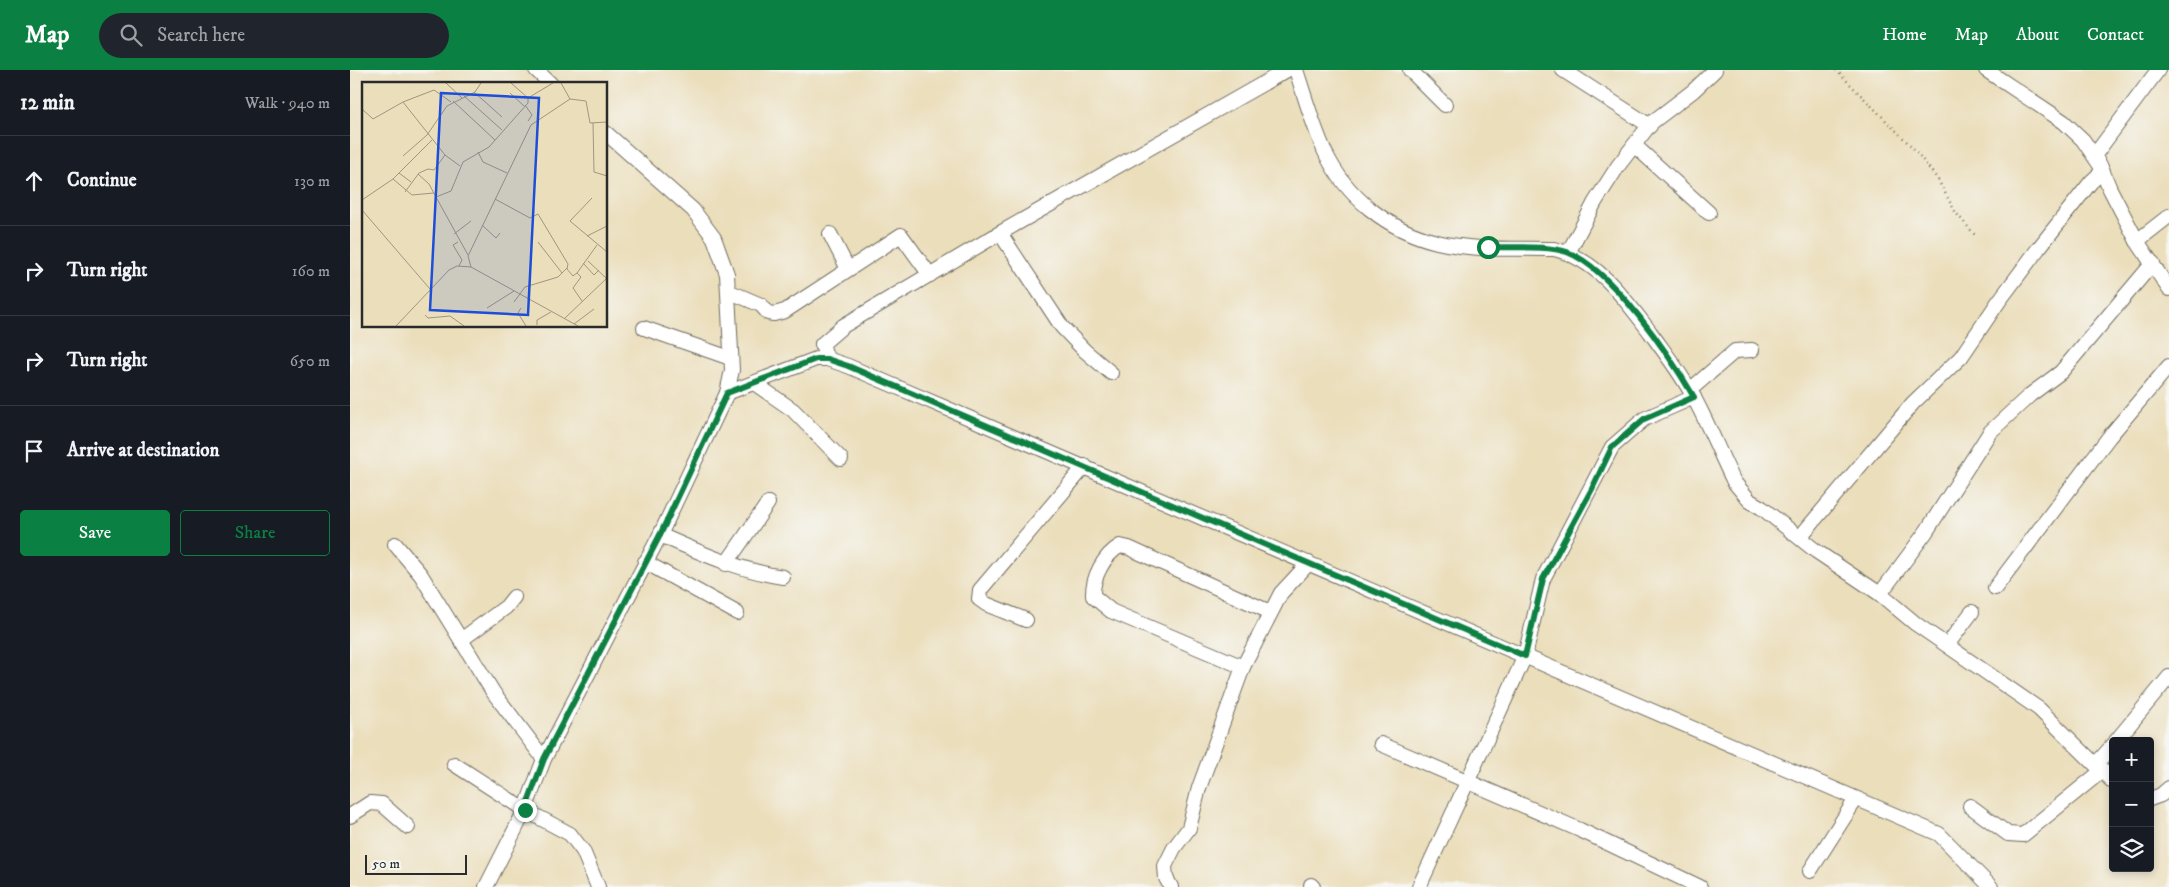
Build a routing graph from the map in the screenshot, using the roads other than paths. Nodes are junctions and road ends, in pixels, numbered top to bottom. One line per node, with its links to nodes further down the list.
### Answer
1 (536, 70): 9 (street)
2 (1287, 70): 18 (street)
3 (1296, 70): 21 (street)
4 (1410, 70): 10 (street)
5 (1563, 70): 11 (street)
6 (1715, 70): 11 (street)
7 (1986, 70): 14 (street)
8 (2158, 70): 14 (street)
9 (549, 82)
10 (1445, 105)
11 (1650, 126): 13 (street)
12 (608, 135): 26 (street)
13 (1634, 145): 16 (street); 21 (street)
14 (2094, 156): 15 (street)
15 (2103, 171): 20 (street); 40 (street)
16 (1709, 212)
17 (2169, 216): 20 (street)
18 (1000, 233): 24 (street); 32 (street)
19 (830, 234): 23 (street)
20 (2137, 241): 22 (street)
21 (1568, 252): 35 (street)
22 (2153, 263): 25 (street); 47 (street)
23 (848, 269): 24 (street); 26 (street)
24 (930, 275): 30 (street)
25 (2169, 289)
26 (728, 291): 29 (street)
27 (644, 328): 29 (street)
28 (1752, 350): 35 (street)
29 (730, 358): 34 (street)
30 (827, 359): 33 (street); 37 (street)
31 (2169, 366): 46 (street)
32 (1111, 373)
33 (754, 383): 34 (street); 36 (street)
34 (727, 393): 39 (street)
35 (1692, 394): 40 (street); 55 (street)
36 (841, 459)
37 (1085, 466): 43 (street); 52 (street)
38 (768, 503): 44 (street)
39 (660, 535): 42 (street); 44 (street)
40 (1800, 537): 47 (street)
41 (395, 544): 53 (street)
42 (645, 562): 49 (street); 61 (street)
43 (1309, 563): 50 (street); 55 (street)
44 (726, 564): 45 (street)
45 (783, 577)
46 (1995, 588)
47 (1880, 594): 54 (street)
48 (514, 597): 53 (street)
49 (737, 612)
50 (1270, 612): 56 (street); 56 (street)
51 (1972, 612): 54 (street)
52 (1026, 620)
53 (462, 640): 61 (street)
54 (1947, 645): 63 (street)
55 (1525, 656): 65 (street); 66 (street)
56 (1243, 667): 75 (street)
57 (2169, 677): 58 (street)
58 (2119, 737)
59 (1381, 744): 65 (street)
60 (2109, 751): 63 (street)
61 (544, 759): 68 (street)
62 (454, 764): 68 (street)
63 (2099, 767): 64 (street); 67 (street)
64 (2109, 778)
65 (1468, 782): 72 (street); 76 (street)
66 (1856, 800): 71 (street); 77 (street)
67 (1970, 806)
68 (525, 810): 73 (street); 74 (street)
69 (350, 816): 70 (street)
70 (408, 827)
71 (1810, 871)
72 (1694, 885)
73 (486, 887)
74 (598, 887)
75 (1170, 887)
76 (1419, 887)
77 (1991, 887)

